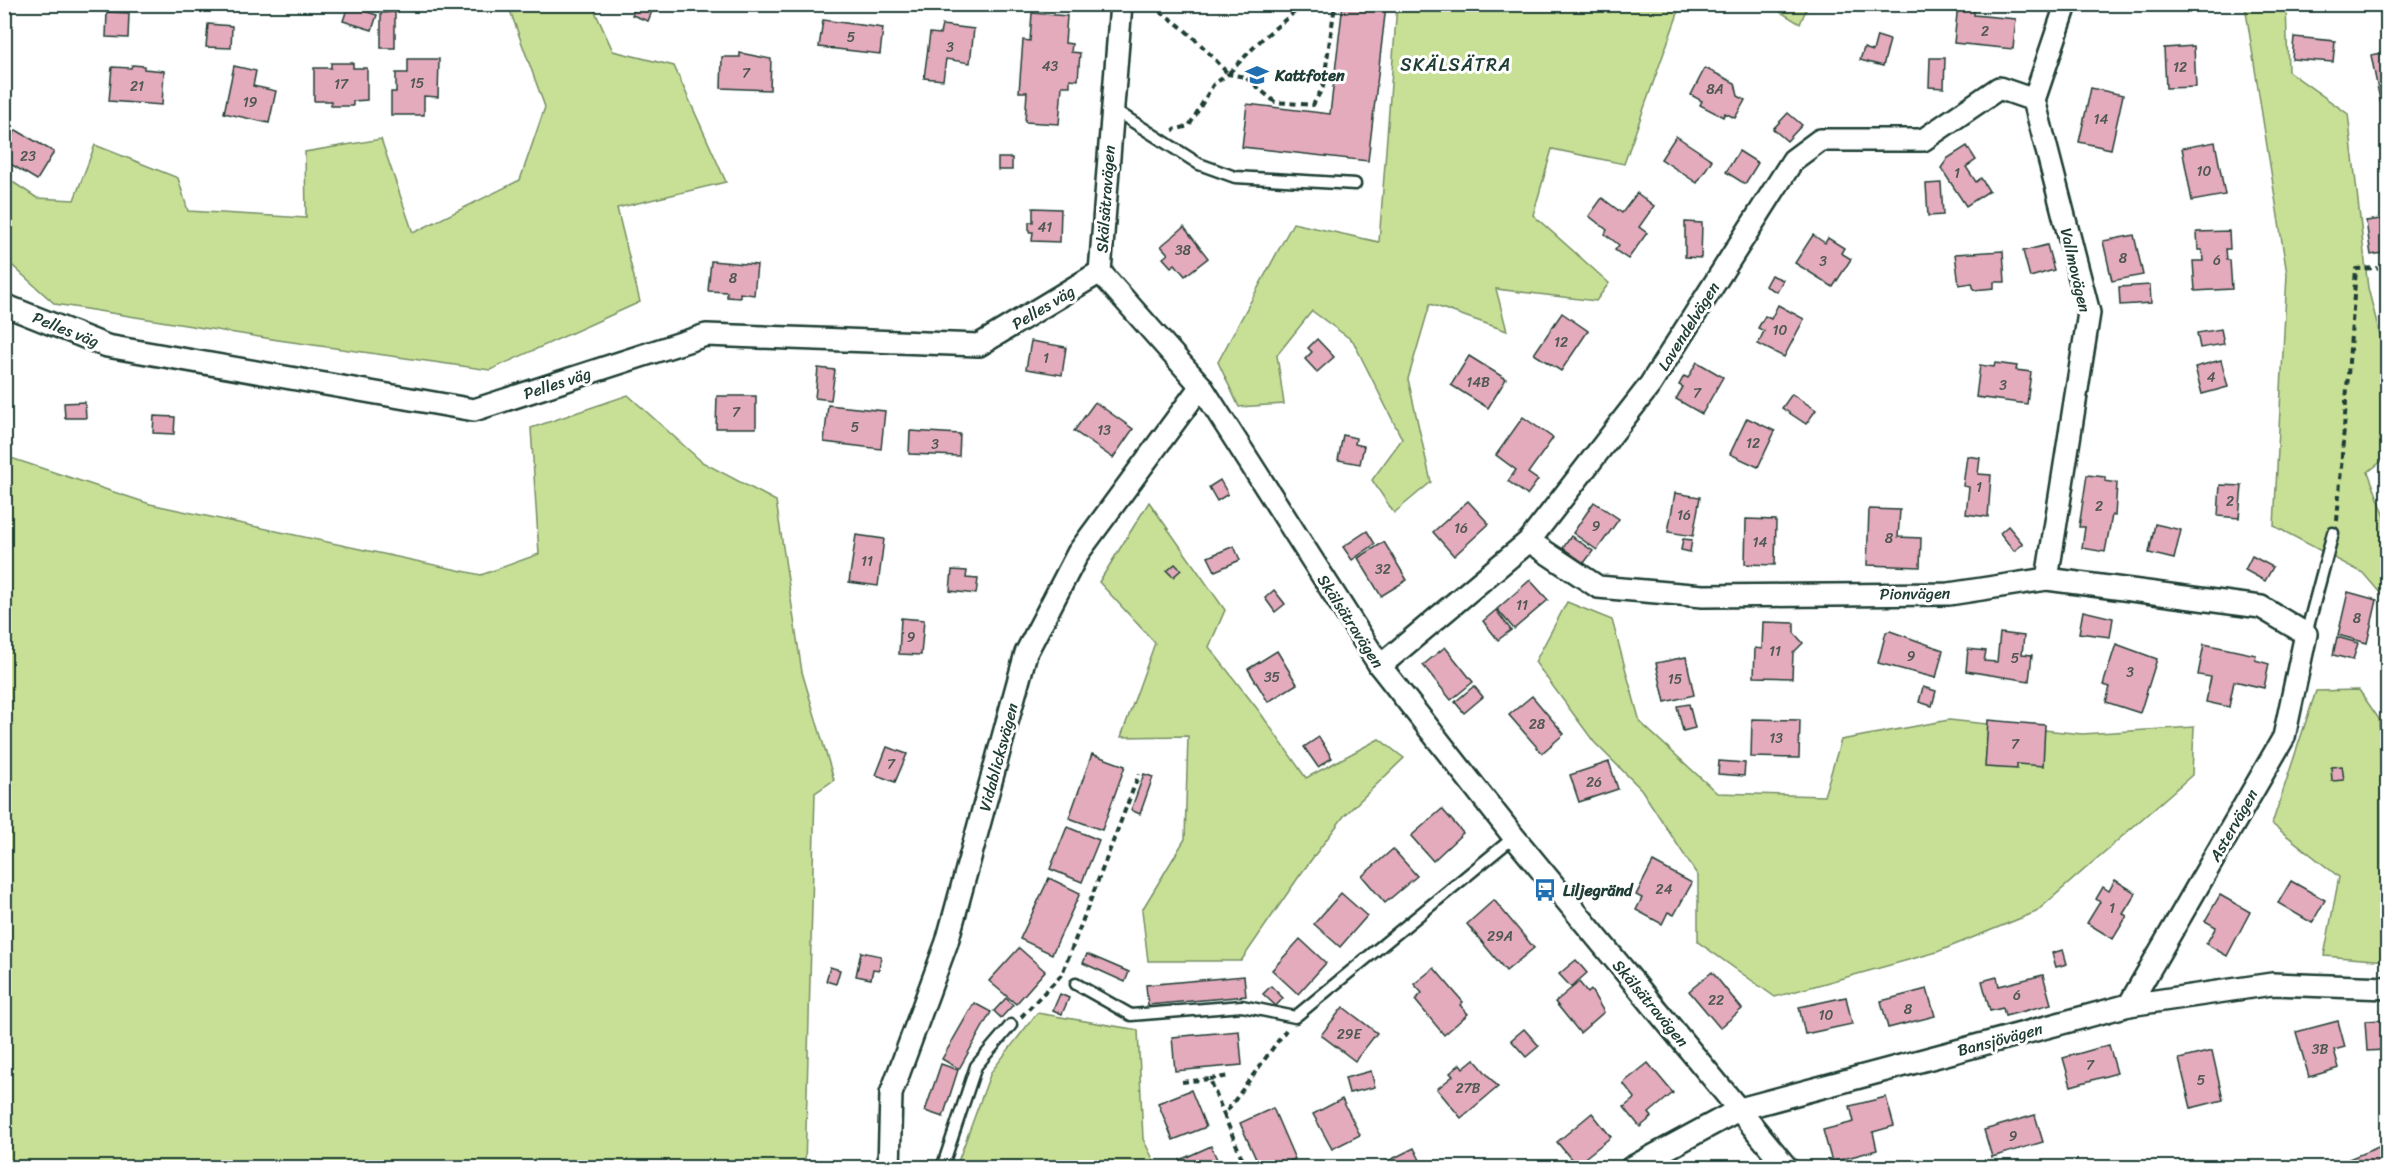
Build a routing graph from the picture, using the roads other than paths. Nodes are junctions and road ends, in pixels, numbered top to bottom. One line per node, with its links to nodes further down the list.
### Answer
1 (2061, 4): 3 (street)
2 (1120, 5): 4 (street, Skälsätravägen)
3 (2034, 100): 10 (street, Lavendelvägen); 11 (street, Vallmovägen)
4 (1112, 109): 5 (lane); 6 (street, Skälsätravägen)
5 (1355, 184)
6 (1100, 272): 7 (street, Pelles väg); 8 (street, Skälsätravägen)
7 (4, 305)
8 (1201, 387): 13 (street, Skälsätravägen); 20 (street, Vidablicksvägen)
9 (2333, 533): 12 (lane)
10 (1529, 540): 11 (street, Pionvägen); 13 (street, Lavendelvägen)
11 (2047, 579): 12 (street, Pionvägen)
12 (2306, 634): 17 (street, Astervägen)
13 (1380, 666): 14 (street, Skälsätravägen)
14 (1514, 837): 15 (lane); 19 (street, Skälsätravägen)
15 (1076, 984)
16 (2388, 988): 17 (street, Bansjövägen)
17 (2129, 1005): 19 (street, Bansjövägen)
18 (1011, 1025): 21 (lane)
19 (1740, 1109): 22 (street, Bansjövägen); 23 (street, Skälsätravägen)
20 (889, 1167)
21 (942, 1167)
22 (1631, 1167)
23 (1787, 1167)

